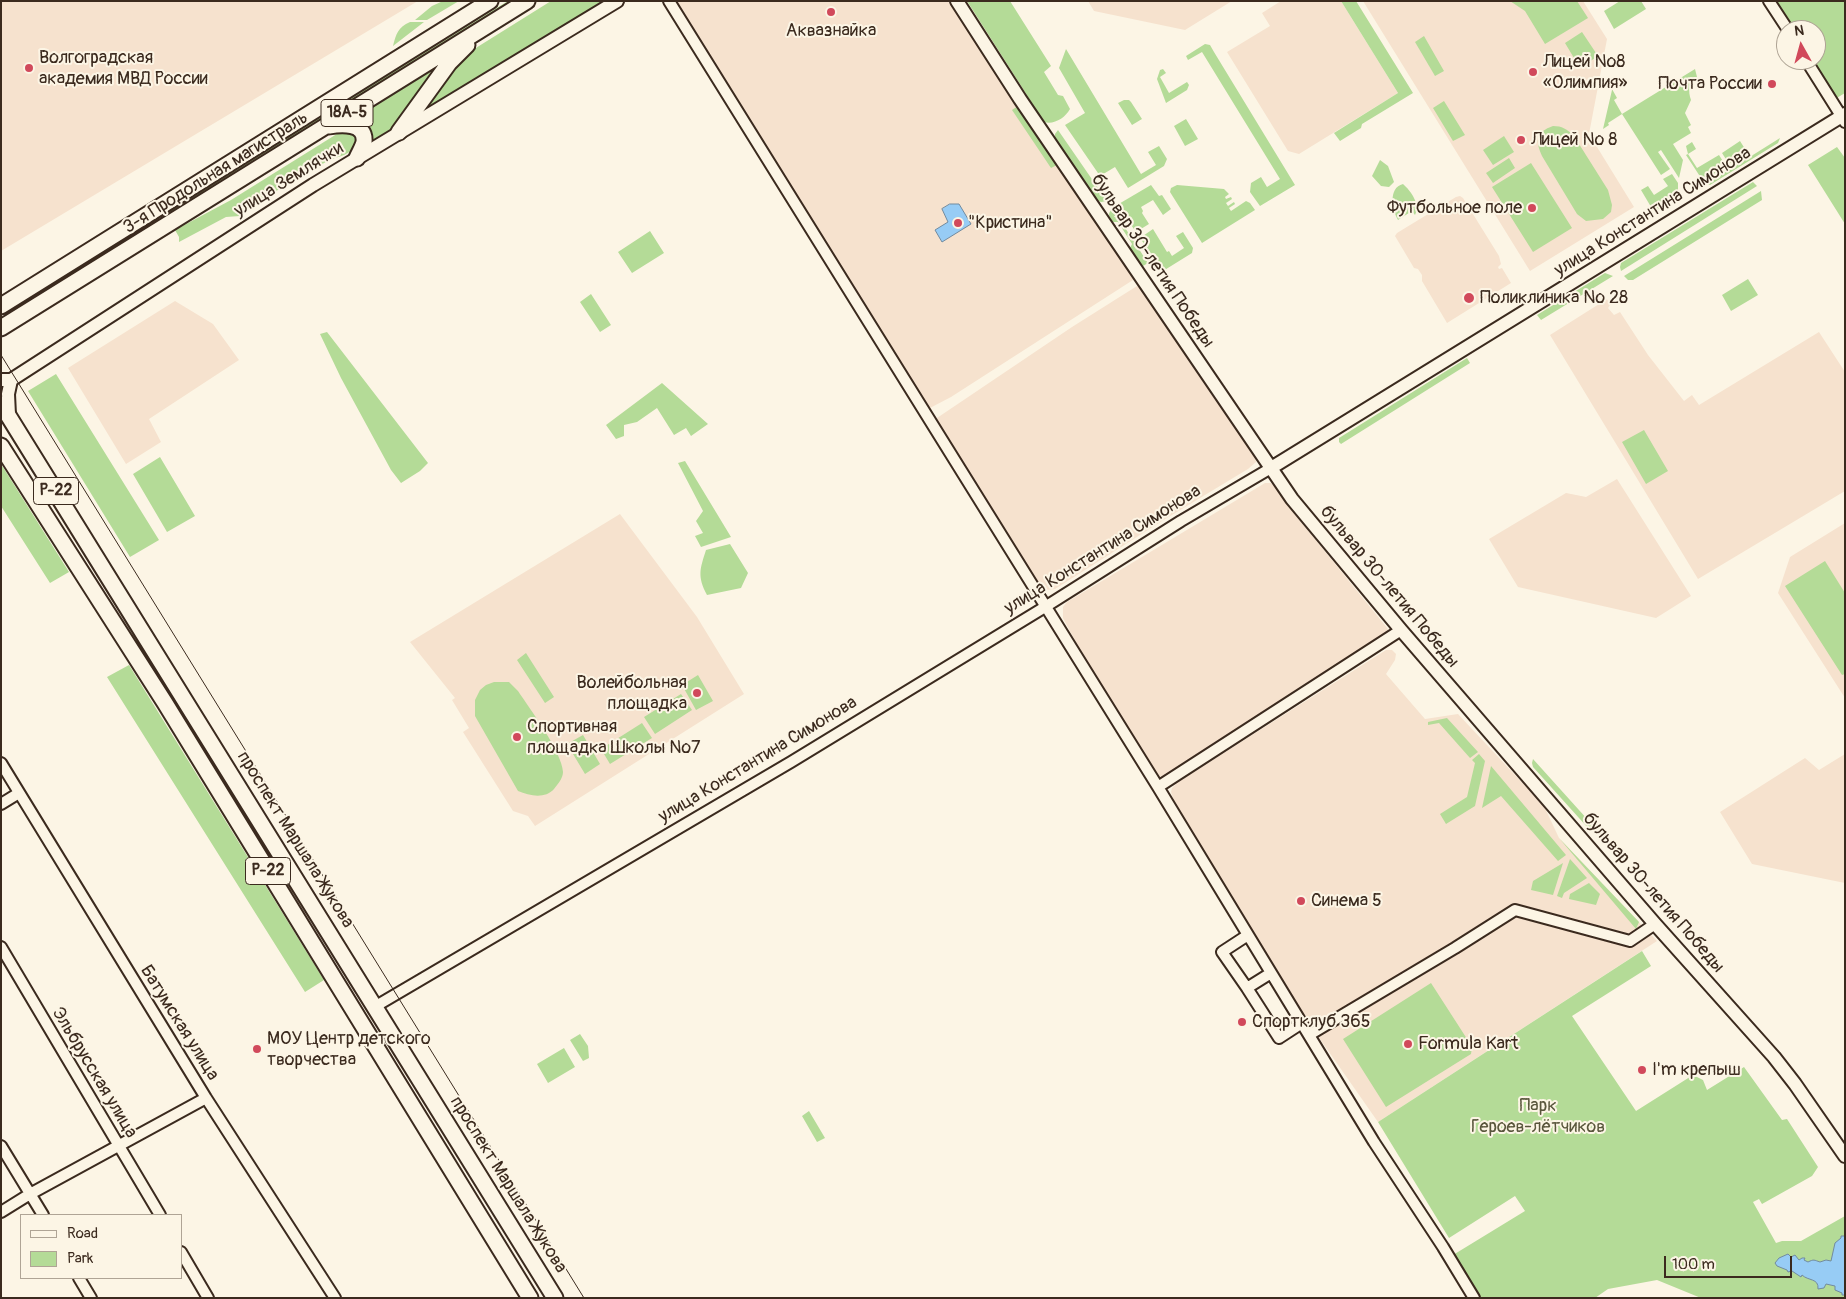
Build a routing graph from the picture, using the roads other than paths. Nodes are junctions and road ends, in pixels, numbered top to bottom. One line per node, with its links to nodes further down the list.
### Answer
1 (490, 1): 14 (highway, 3-я Продольная магистраль / 18А-5)
2 (527, 1): 8 (highway, 3-я Продольная магистраль / 18А-5)
3 (617, 1): 12 (main road, улица Землячки)
4 (668, 1): 20 (street)
5 (957, 1): 19 (main road, бульвар 30-летия Победы)
6 (1769, 1): 7 (street)
7 (1781, 20)
8 (484, 27): 11 (highway, 3-я Продольная магистраль / 18А-5); 12 (highway)
9 (1813, 70): 10 (street)
10 (1844, 117): 19 (main road, улица Константина Симонова)
11 (325, 127): 13 (highway); 15 (highway, 3-я Продольная магистраль / 18А-5)
12 (400, 132): 13 (main road, улица Землячки)
13 (357, 158): 16 (main road, улица Землячки)
14 (1, 306)
15 (1, 328)
16 (6, 380): 17 (main road)
17 (5, 410): 31 (highway, проспект Маршала Жукова / Р-22)
18 (1, 446): 47 (highway, Р-22)
19 (1270, 468): 20 (street, улица Константина Симонова); 21 (main road, бульвар 30-летия Победы)
20 (1045, 607): 23 (street); 31 (street, улица Константина Симонова)
21 (1401, 630): 23 (street); 26 (main road, бульвар 30-летия Победы)
22 (1, 763): 24 (street, Батумская улица)
23 (1158, 787): 27 (street)
24 (19, 793): 25 (street); 34 (street, Батумская улица)
25 (1, 804)
26 (1655, 924): 33 (street); 37 (main road, бульвар 30-летия Победы)
27 (1248, 935): 29 (street); 30 (street)
28 (1, 947): 36 (street, Эльбрусская улица)
29 (1271, 973): 30 (street); 32 (street)
30 (1247, 988): 32 (street)
31 (376, 1006): 48 (highway, проспект Маршала Жукова / Р-22)
32 (1302, 1023): 33 (street)
33 (1309, 1034): 49 (street)
34 (206, 1098): 36 (street); 46 (street, Батумская улица)
35 (1, 1146): 38 (street)
36 (119, 1146): 38 (street); 41 (street, Эльбрусская улица)
37 (1845, 1156)
38 (30, 1194): 39 (street); 40 (street)
39 (1, 1212)
40 (42, 1214)
41 (159, 1214)
42 (182, 1254): 45 (street)
43 (80, 1279): 44 (street)
44 (91, 1298)
45 (208, 1298)
46 (335, 1298)
47 (530, 1298)
48 (555, 1298)
49 (1474, 1298)

